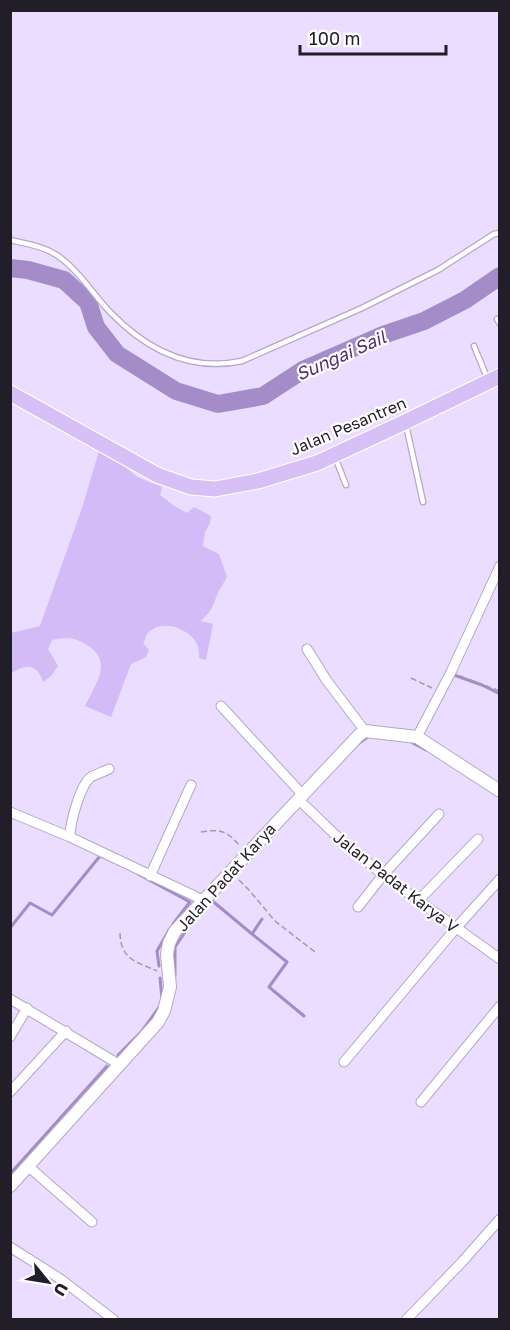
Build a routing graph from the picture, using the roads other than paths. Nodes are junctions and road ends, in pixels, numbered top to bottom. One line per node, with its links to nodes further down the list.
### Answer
1 (500, 233): 2 (lane)
2 (10, 240)
3 (474, 346): 4 (lane)
4 (494, 378): 6 (main road, Jalan Pesantren)
5 (10, 393): 7 (main road, Jalan Pesantren)
6 (405, 422): 7 (main road, Jalan Pesantren); 9 (lane)
7 (334, 455): 8 (lane)
8 (346, 485)
9 (423, 502)
10 (500, 566): 14 (street)
11 (307, 649): 13 (street)
12 (221, 706): 18 (street, Jalan Padat Karya V)
13 (364, 731): 14 (street); 18 (street, Jalan Padat Karya)
14 (417, 737): 17 (street)
15 (109, 769): 21 (street)
16 (191, 785): 24 (street)
17 (500, 791)
18 (300, 796): 23 (street, Jalan Padat Karya V); 26 (street, Jalan Padat Karya)
19 (10, 812): 21 (street)
20 (439, 814): 23 (street)
21 (70, 837): 24 (street)
22 (478, 839): 27 (street)
23 (384, 875): 27 (street, Jalan Padat Karya V); 28 (street)
24 (150, 876): 26 (street)
25 (500, 879): 29 (street)
26 (203, 900): 37 (street, Jalan Padat Karya)
27 (418, 901): 29 (street, Jalan Padat Karya V)
28 (358, 906)
29 (456, 928): 30 (street, Jalan Padat Karya V); 36 (street)
30 (500, 959)
31 (10, 999): 33 (street)
32 (500, 1006): 39 (street)
33 (27, 1008): 34 (street); 35 (street)
34 (66, 1031): 37 (street); 38 (street)
35 (10, 1037)
36 (344, 1062)
37 (120, 1065): 40 (street, Jalan Padat Karya)
38 (10, 1092)
39 (421, 1102)
40 (29, 1167): 41 (street, Jalan Padat Karya); 43 (street)
41 (10, 1186)
42 (500, 1219): 46 (street)
43 (92, 1222)
44 (10, 1247): 45 (street)
45 (114, 1320)
46 (406, 1320)

